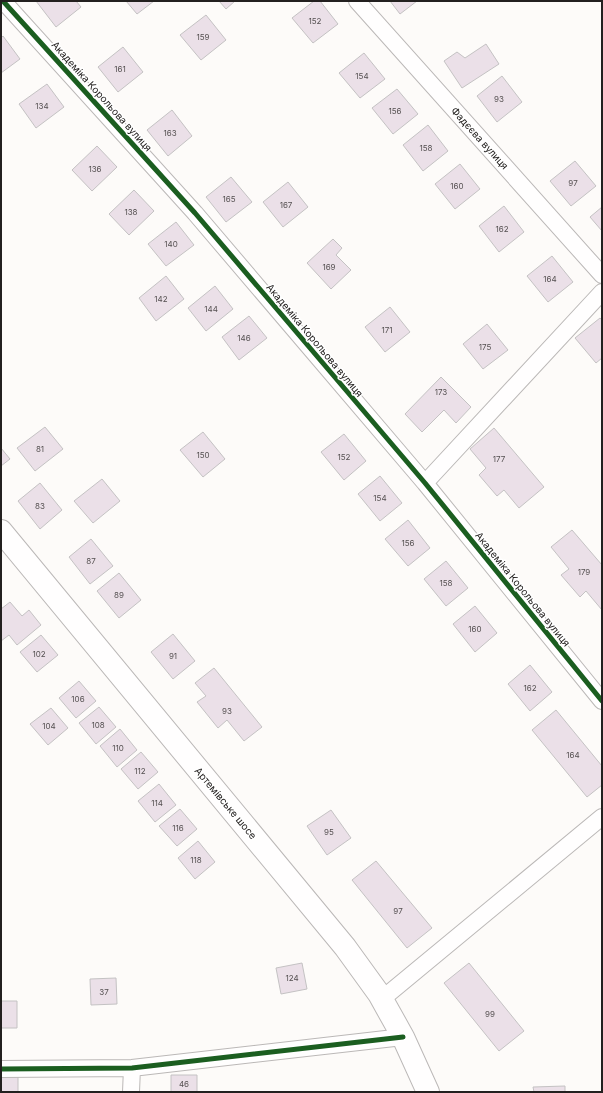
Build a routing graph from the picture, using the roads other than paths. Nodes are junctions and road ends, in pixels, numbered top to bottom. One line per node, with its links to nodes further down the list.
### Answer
1 (3, 1): 5 (street, Академіка Корольова вулиця)
2 (357, 1): 3 (street, Фадєєва вулиця)
3 (602, 275)
4 (602, 292): 5 (street)
5 (425, 483): 7 (street, Академіка Корольова вулиця)
6 (1, 530): 9 (main road, Артемівське шосе)
7 (602, 701)
8 (602, 817): 9 (street)
9 (382, 999): 10 (main road, Артемівське шосе)
10 (403, 1037): 11 (street); 14 (main road, Артемівське шосе)
11 (132, 1068): 12 (street); 13 (street)
12 (1, 1069)
13 (131, 1092)
14 (428, 1092)

